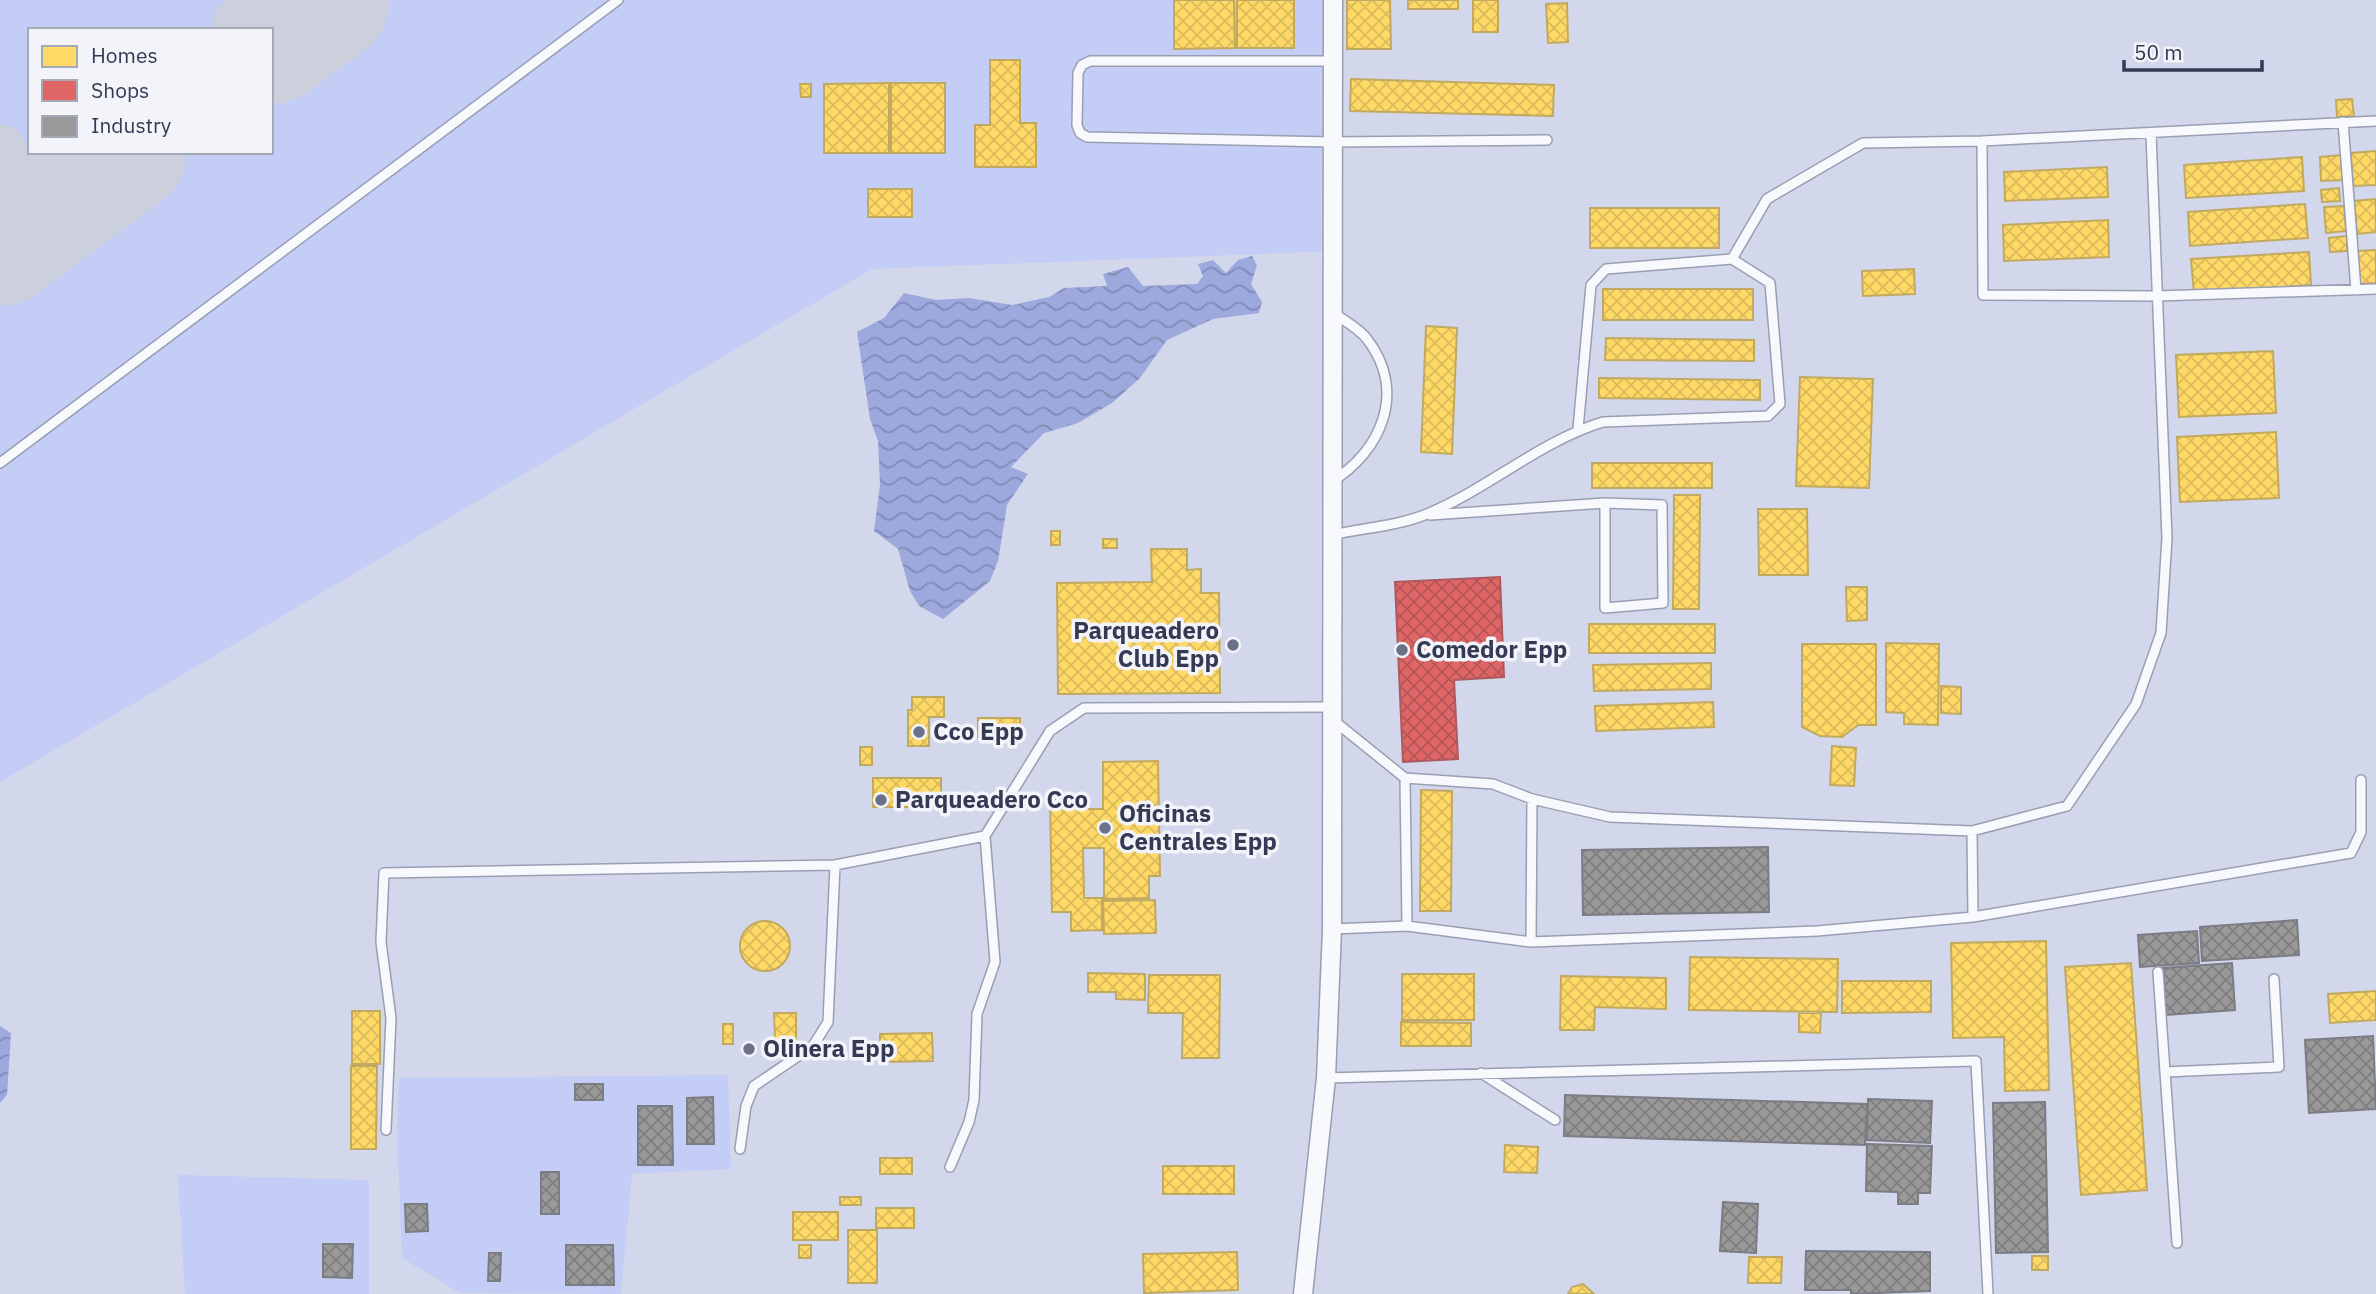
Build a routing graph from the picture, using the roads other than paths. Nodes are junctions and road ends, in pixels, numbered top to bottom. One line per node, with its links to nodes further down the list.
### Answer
1 (618, 0): 16 (lane)
2 (1333, 0): 3 (street)
3 (1332, 61): 9 (street); 9 (lane)
4 (2376, 121): 5 (lane)
5 (2343, 122): 6 (lane); 12 (lane)
6 (2151, 134): 8 (lane); 13 (lane)
7 (1547, 139): 9 (lane)
8 (1982, 141): 10 (lane); 13 (lane)
9 (1332, 142): 14 (street)
10 (1732, 259): 15 (lane); 15 (lane)
11 (2376, 289): 12 (lane)
12 (2356, 290): 13 (lane)
13 (2157, 296): 25 (lane)
14 (1331, 311): 17 (street); 17 (lane)
15 (1578, 429): 19 (lane)
16 (0, 463)
17 (1331, 482): 20 (street)
18 (1605, 503): 18 (lane); 19 (lane)
19 (1425, 515): 20 (lane)
20 (1332, 535): 21 (street)
21 (1334, 714): 22 (lane); 26 (lane); 30 (street)
22 (1405, 778): 24 (lane); 29 (lane)
23 (2361, 780): 28 (lane)
24 (1532, 799): 25 (lane); 31 (lane)
25 (1972, 831): 28 (lane)
26 (985, 835): 27 (lane); 40 (lane)
27 (835, 864): 38 (lane); 39 (lane)
28 (1973, 917): 31 (lane)
29 (1407, 926): 30 (lane); 31 (lane)
30 (1332, 929): 36 (street)
31 (1531, 942)
32 (2158, 972): 35 (lane)
33 (2274, 979): 35 (lane)
34 (1480, 1072): 36 (lane); 37 (lane); 43 (lane)
35 (2165, 1072): 41 (lane)
36 (1326, 1078): 42 (street)
37 (1555, 1120)
38 (386, 1130)
39 (740, 1149)
40 (950, 1167)
41 (2177, 1243)
42 (1303, 1294)
43 (1988, 1294)

